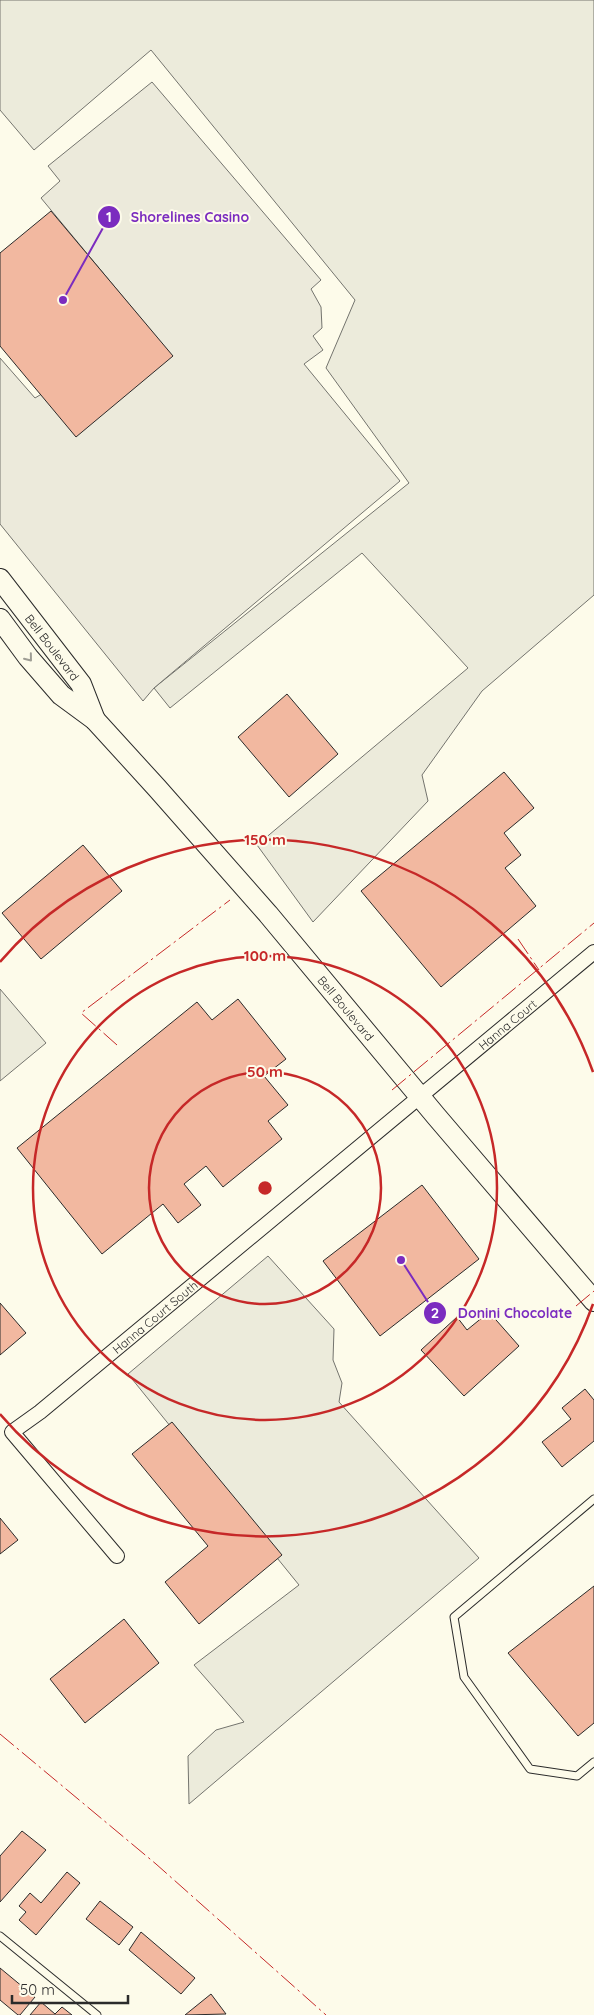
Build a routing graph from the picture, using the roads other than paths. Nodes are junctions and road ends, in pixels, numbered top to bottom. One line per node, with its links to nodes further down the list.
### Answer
1 (0, 579): 3 (main road, Bell Boulevard)
2 (0, 619): 3 (main road, Bell Boulevard, one-way to 3)
3 (96, 720): 5 (main road, Bell Boulevard)
4 (594, 952): 5 (street, Hanna Court)
5 (420, 1097): 6 (main road, Bell Boulevard); 8 (street, Hanna Court South)
6 (594, 1301)
7 (594, 1499): 9 (lane)
8 (117, 1556)
9 (594, 1762)
10 (0, 1936): 11 (lane)
11 (97, 2015)

